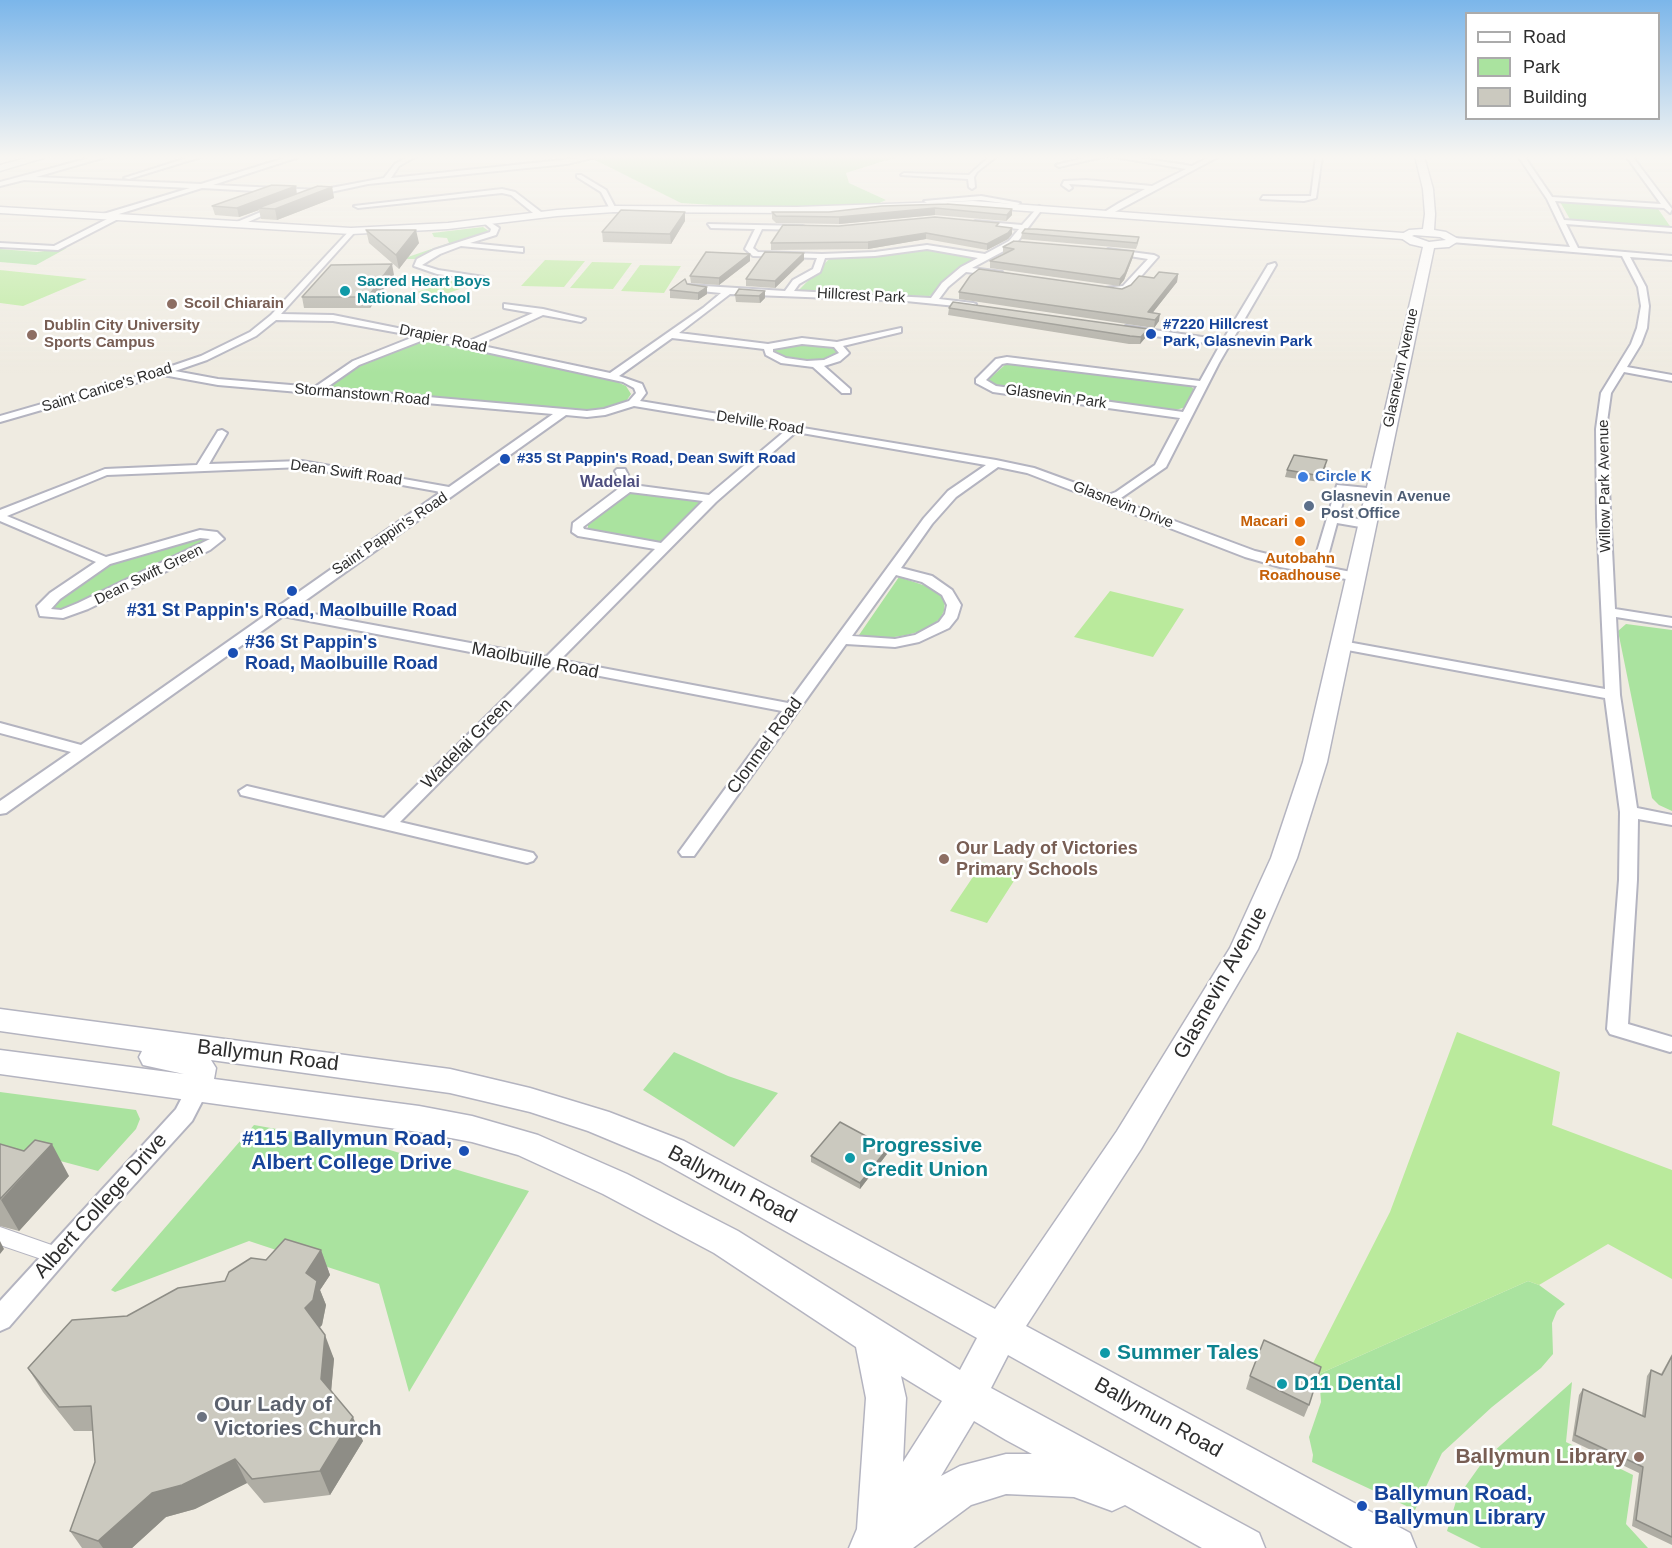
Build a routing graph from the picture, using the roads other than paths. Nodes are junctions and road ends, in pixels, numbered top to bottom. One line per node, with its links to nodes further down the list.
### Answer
1 (96, 228): 19 (street)
2 (306, 228): 12 (street)
3 (421, 228): 12 (street)
4 (495, 228): 17 (street)
5 (759, 228): 24 (street)
6 (1021, 228): 16 (street)
7 (1304, 228): 13 (street)
8 (1429, 228): 14 (main road, Glasnevin Avenue)
9 (1566, 228): 22 (street)
10 (1648, 228): 11 (street)
11 (1672, 230)
12 (351, 231): 39 (street, Saint Canice's Road)
13 (1403, 236): 14 (main road)
14 (1429, 238): 15 (main road); 69 (main road, Glasnevin Avenue)
15 (1454, 240): 22 (street)
16 (1012, 243): 18 (street); 25 (street)
17 (460, 244): 20 (street); 30 (street)
18 (1024, 244)
19 (0, 245)
20 (520, 250)
21 (1100, 250): 32 (street)
22 (1575, 250): 23 (street)
23 (1625, 254): 26 (street); 50 (street, Willow Park Avenue)
24 (822, 256): 25 (street); 34 (street, Hillcrest Park)
25 (986, 257): 28 (street)
26 (1672, 258)
27 (1272, 265): 45 (street)
28 (964, 269): 29 (street); 35 (street)
29 (1008, 275)
30 (484, 279)
31 (691, 287): 33 (street, Hillcrest Park)
32 (1095, 288)
33 (728, 291): 34 (street, Hillcrest Park); 43 (street)
34 (788, 293): 35 (street, Hillcrest Park)
35 (934, 301): 37 (street, Hillcrest Park)
36 (507, 306): 38 (street)
37 (978, 306)
38 (543, 312): 40 (street); 46 (street)
39 (274, 317): 44 (street, Drapier Road); 51 (street, Saint Canice's Road)
40 (581, 319)
41 (1120, 328): 45 (street)
42 (898, 330): 47 (street)
43 (670, 335): 48 (street); 52 (street)
44 (426, 336): 46 (street, Drapier Road); 55 (street)
45 (1227, 343): 54 (street)
46 (469, 345): 52 (street, Drapier Road)
47 (837, 345): 48 (street); 49 (street)
48 (768, 347): 49 (street)
49 (816, 364): 56 (street)
50 (1622, 369): 53 (street); 81 (street, Willow Park Avenue)
51 (163, 372): 55 (street, Stormanstown Road); 60 (street, Saint Canice's Road)
52 (611, 377): 57 (street)
53 (1672, 378)
54 (1204, 384): 59 (street); 59 (street, Glasnevin Park)
55 (316, 391): 58 (street, Stormanstown Road)
56 (846, 391)
57 (633, 403): 58 (street); 61 (street, Delville Road)
58 (562, 413): 68 (street, Saint Pappin's Road)
59 (1188, 416): 71 (street)
60 (0, 420)
61 (795, 429): 63 (street, Delville Road); 70 (street, Wadelai Green)
62 (222, 432): 65 (street)
63 (886, 444): 64 (street, Glasnevin Drive)
64 (996, 463): 71 (street, Glasnevin Drive); 77 (street, Clonmel Road)
65 (201, 468): 68 (street, Dean Swift Road); 72 (street, Dean Swift Road)
66 (621, 471): 67 (street)
67 (629, 488): 70 (street); 75 (street)
68 (453, 491): 80 (street, Saint Pappin's Road)
69 (1374, 492): 73 (street); 74 (main road, Glasnevin Avenue)
70 (712, 499): 75 (street, Wadelai Green)
71 (1109, 499): 78 (street, Glasnevin Drive)
72 (0, 516): 76 (street, Dean Swift Green)
73 (1332, 518): 74 (street); 78 (street)
74 (1366, 524): 79 (main road, Glasnevin Avenue)
75 (663, 547): 85 (street, Wadelai Green)
76 (105, 561): 76 (street, Dean Swift Green)
77 (893, 570): 83 (street, Clonmel Road); 83 (street)
78 (1318, 570): 79 (street, Glasnevin Drive)
79 (1357, 577): 84 (main road, Glasnevin Avenue)
80 (278, 611): 85 (street, Maolbuille Road); 89 (street, Saint Pappin's Road)
81 (1610, 612): 82 (street); 86 (street, Willow Park Avenue)
82 (1672, 622)
83 (844, 640): 87 (street, Clonmel Road)
84 (1342, 645): 86 (street); 104 (main road, Glasnevin Avenue)
85 (547, 663): 87 (street, Maolbuille Road); 94 (street, Wadelai Green)
86 (1611, 695): 92 (street, Willow Park Avenue)
87 (791, 708): 95 (street, Clonmel Road)
88 (0, 728): 89 (street)
89 (83, 750): 91 (street, Saint Pappin's Road)
90 (247, 791): 94 (street)
91 (0, 808)
92 (1629, 812): 93 (street); 98 (street, Willow Park Avenue)
93 (1672, 820)
94 (387, 825): 96 (street)
95 (687, 852)
96 (527, 857)
97 (0, 1021): 100 (main road); 104 (main road, Ballymun Road)
98 (1670, 1044)
99 (0, 1062): 100 (main road)
100 (197, 1090): 102 (street, Albert College Drive); 105 (main road)
101 (0, 1236): 102 (street)
102 (56, 1255): 103 (street, Albert College Drive)
103 (0, 1319)
104 (1001, 1331): 106 (main road, Glasnevin Avenue); 110 (main road, Ballymun Road)
105 (874, 1340): 106 (main road); 108 (main road)
106 (967, 1395): 107 (main road); 108 (main road, Glasnevin Avenue)
107 (1185, 1516): 108 (main road); 109 (main road)
108 (875, 1544)
109 (1244, 1548)
110 (1395, 1548)

